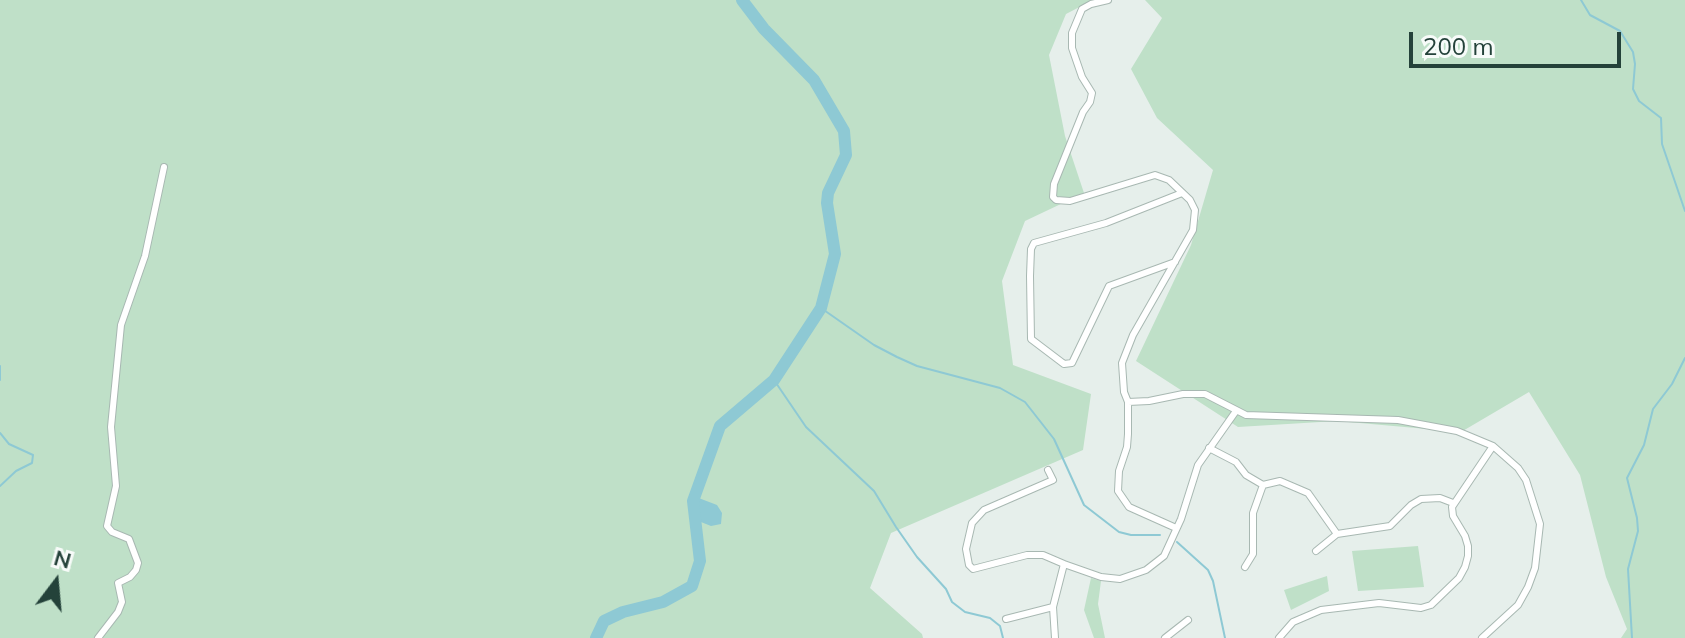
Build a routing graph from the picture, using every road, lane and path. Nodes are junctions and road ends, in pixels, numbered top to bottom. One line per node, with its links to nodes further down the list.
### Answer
1 (1108, 0): 3 (street)
2 (164, 167): 20 (street)
3 (1182, 193): 4 (street); 4 (street)
4 (1175, 262): 5 (street)
5 (1128, 402): 6 (street); 12 (street)
6 (1236, 411): 7 (street); 8 (street)
7 (1493, 446): 11 (street); 24 (street)
8 (1209, 448): 10 (street); 12 (street)
9 (1048, 470): 15 (street)
10 (1263, 485): 13 (street); 16 (street)
11 (1453, 503): 13 (street); 23 (street)
12 (1176, 528): 15 (street)
13 (1337, 534): 14 (street)
14 (1316, 551)
15 (1064, 564): 17 (street)
16 (1245, 567)
17 (1053, 607): 18 (street); 21 (street)
18 (1006, 619)
19 (1188, 620): 22 (street)
20 (98, 638)
21 (1055, 638)
22 (1165, 638)
23 (1279, 638)
24 (1482, 638)

